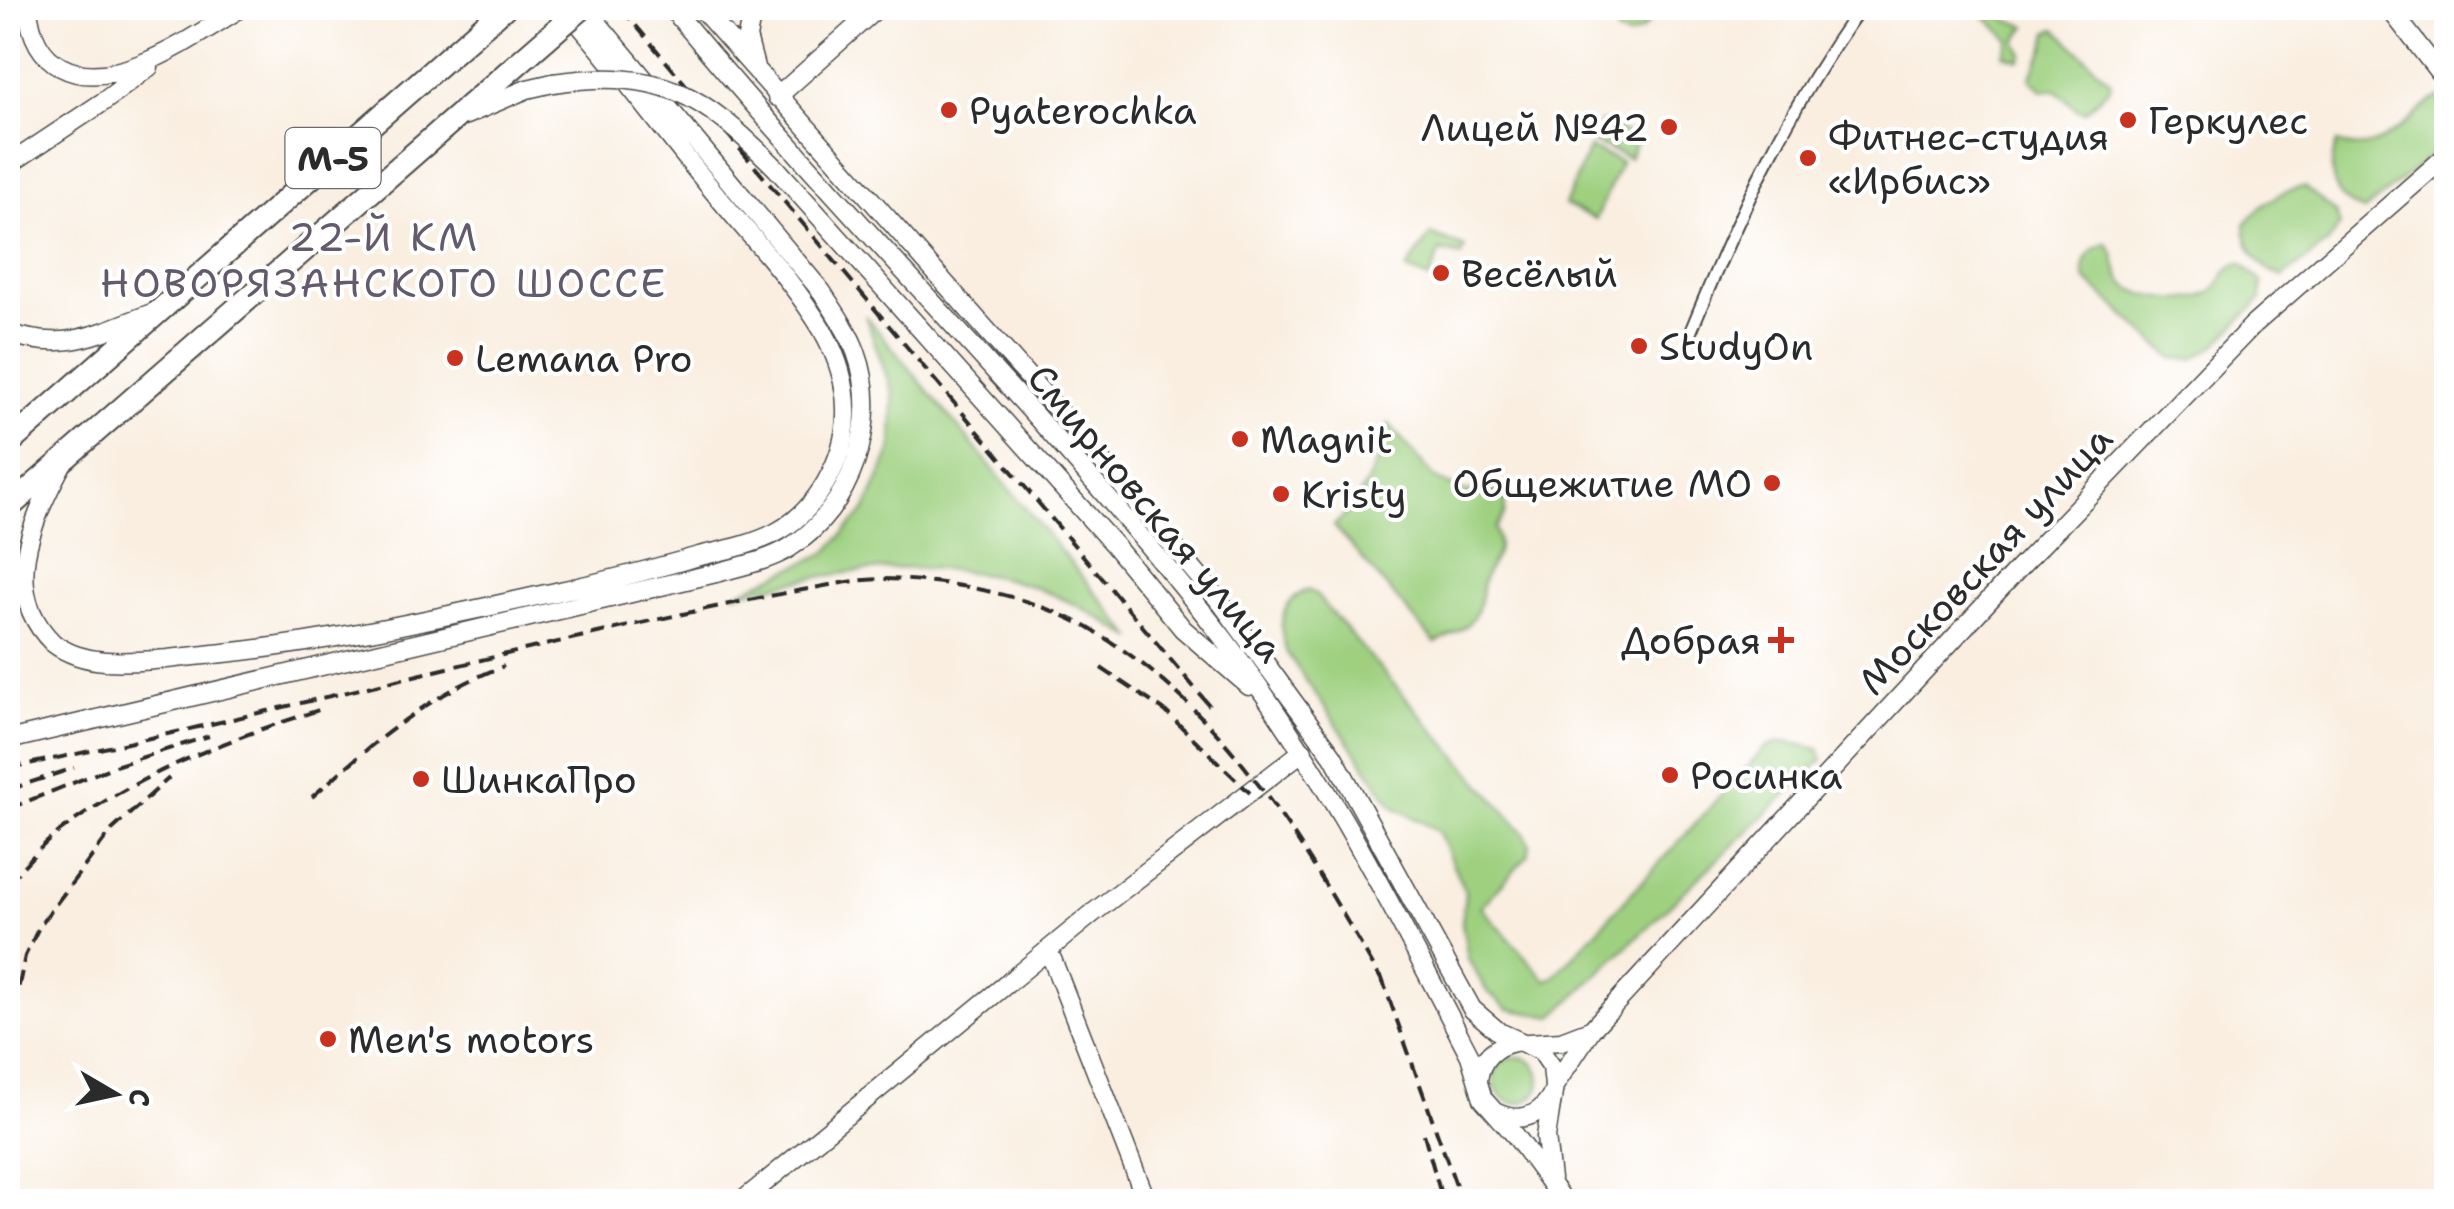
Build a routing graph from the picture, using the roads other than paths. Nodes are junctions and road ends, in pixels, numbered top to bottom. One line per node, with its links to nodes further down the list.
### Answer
1 (11, 8): 12 (main road)
2 (28, 8): 14 (main road)
3 (241, 8): 14 (main road)
4 (504, 8): 21 (highway, М-5)
5 (584, 8): 13 (highway, М-5, bridge); 28 (main road, М-5)
6 (672, 8): 27 (main road, Смирновская улица)
7 (701, 8): 15 (main road, Смирновская улица)
8 (753, 8): 15 (main road)
9 (878, 8): 17 (main road)
10 (1860, 8): 23 (street)
11 (2389, 8): 16 (main road)
12 (8, 15)
13 (564, 16): 18 (highway, М-5); 25 (main road, М-5)
14 (181, 43): 20 (main road)
15 (757, 72): 17 (main road, Смирновская улица)
16 (2446, 81)
17 (777, 96): 34 (main road, Смирновская улица)
18 (451, 121): 25 (highway, М-5); 27 (main road, М-5, bridge)
19 (2446, 156): 33 (main road, Московская улица)
20 (8, 165)
21 (162, 309): 22 (main road, М-5); 24 (highway, М-5)
22 (8, 333)
23 (1690, 333)
24 (8, 444)
25 (65, 458): 26 (highway, М-5)
26 (8, 508)
27 (1276, 710): 29 (main road, Смирновская улица)
28 (8, 740)
29 (1303, 750): 30 (main road); 35 (main road, Смирновская улица)
30 (1165, 859): 31 (main road); 32 (main road)
31 (1052, 960): 32 (main road); 40 (main road)
32 (985, 1004): 39 (main road)
33 (1591, 1030): 34 (main road); 36 (main road, Московская улица)
34 (1519, 1043): 35 (main road); 36 (main road, Смирновская улица)
35 (1478, 1081): 37 (main road, Смирновская улица)
36 (1552, 1091): 37 (main road); 38 (main road, Смирновская улица)
37 (1497, 1113): 38 (main road, Смирновская улица)
38 (1552, 1183): 41 (main road, Смирновская улица)
39 (742, 1202)
40 (1147, 1202)
41 (1564, 1202)

